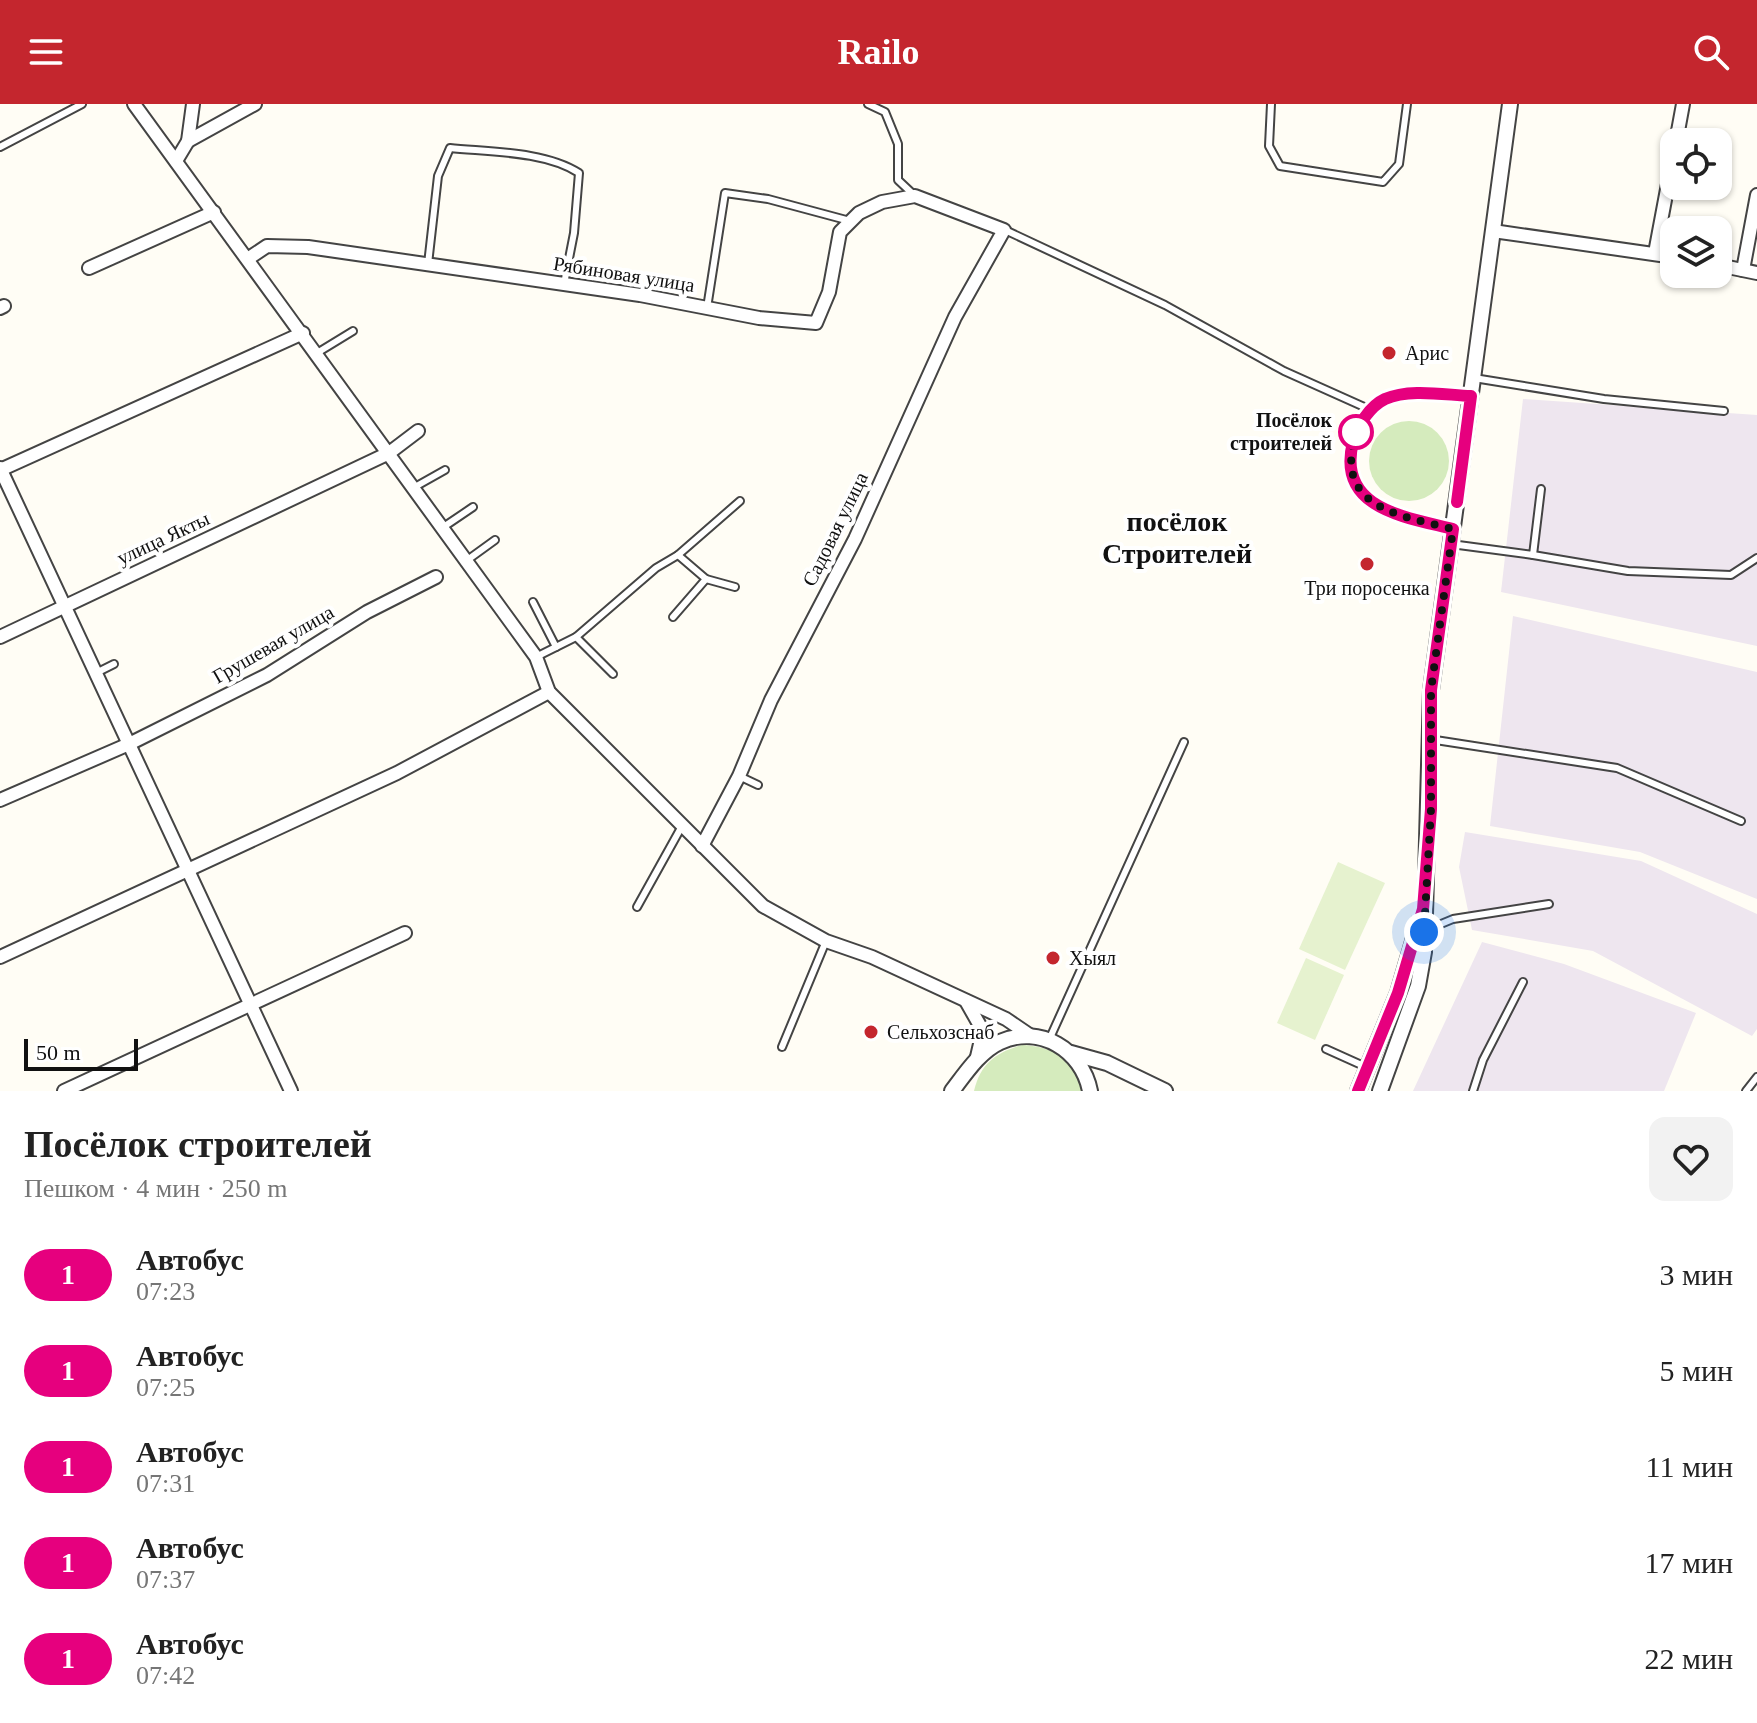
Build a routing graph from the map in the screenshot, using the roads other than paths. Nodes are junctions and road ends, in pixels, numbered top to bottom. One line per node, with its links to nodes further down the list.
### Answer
1 (82, 104): 12 (lane)
2 (134, 104): 13 (street)
3 (193, 104): 11 (street)
4 (255, 104): 11 (street)
5 (868, 104): 15 (lane)
6 (1271, 104): 7 (lane)
7 (1407, 104)
8 (1510, 104): 20 (street)
9 (1683, 104): 10 (street)
10 (1679, 128)
11 (188, 141): 13 (street)
12 (0, 147)
13 (176, 161): 17 (street)
14 (1757, 195): 27 (street)
15 (915, 196): 18 (street); 19 (street)
16 (1665, 200): 21 (street)
17 (214, 212): 23 (street); 25 (street)
18 (850, 221): 30 (street, Рябиновая улица); 30 (lane)
19 (1004, 230): 36 (lane); 71 (street, Садовая улица)
20 (1493, 231): 21 (street); 34 (street)
21 (1655, 253): 22 (street)
22 (1660, 254)
23 (249, 258): 24 (street, Рябиновая улица); 32 (street)
24 (428, 264): 29 (street, Рябиновая улица); 29 (lane)
25 (89, 268)
26 (1732, 268): 27 (street)
27 (1743, 270): 28 (street)
28 (1757, 273)
29 (564, 284): 30 (street, Рябиновая улица)
30 (707, 308)
31 (353, 331): 33 (lane)
32 (303, 333): 33 (street); 40 (street)
33 (317, 353): 39 (street)
34 (1473, 378): 35 (street); 37 (lane)
35 (1471, 396): 36 (lane); 47 (street)
36 (1371, 410): 47 (lane)
37 (1724, 411)
38 (418, 431): 39 (street)
39 (389, 453): 42 (street); 58 (street, улица Якты)
40 (0, 469): 58 (street)
41 (445, 470): 42 (lane)
42 (413, 488): 46 (street)
43 (1541, 489): 51 (lane)
44 (740, 501): 50 (lane)
45 (473, 507): 46 (lane)
46 (442, 528): 53 (street)
47 (1453, 529): 49 (street)
48 (495, 540): 53 (lane)
49 (1451, 544): 51 (lane); 68 (street)
50 (678, 555): 55 (lane); 61 (lane)
51 (1533, 555): 52 (lane)
52 (1757, 558)
53 (466, 561): 63 (street)
54 (436, 577): 70 (street, Грушевая улица)
55 (706, 579): 56 (lane); 59 (lane)
56 (735, 587)
57 (533, 602): 62 (lane)
58 (65, 607): 60 (street, улица Якты); 65 (street)
59 (673, 617)
60 (0, 637)
61 (576, 637): 62 (lane); 66 (lane)
62 (556, 647): 63 (lane)
63 (536, 657): 67 (street)
64 (114, 664): 65 (lane)
65 (96, 673): 70 (street)
66 (613, 674)
67 (549, 692): 75 (street); 77 (street)
68 (1428, 739): 74 (lane); 80 (street)
69 (1184, 742): 89 (lane)
70 (129, 744): 73 (street); 77 (street)
71 (739, 776): 72 (lane); 76 (street, Садовая улица)
72 (758, 785)
73 (0, 800)
74 (1741, 821)
75 (682, 826): 76 (street); 79 (lane)
76 (702, 846): 83 (street)
77 (190, 871): 84 (street); 87 (street)
78 (1549, 904): 81 (lane)
79 (637, 907)
80 (1423, 909): 81 (street); 94 (street)
81 (1424, 932): 103 (street)
82 (405, 933): 87 (street)
83 (826, 941): 86 (street); 90 (lane)
84 (0, 957)
85 (1523, 982): 104 (lane)
86 (964, 999): 88 (street); 93 (street)
87 (250, 1004): 96 (street); 97 (street)
88 (1031, 1036): 89 (street); 93 (street)
89 (1049, 1040): 92 (street)
90 (782, 1047)
91 (1326, 1049): 94 (lane)
92 (1070, 1053): 100 (street); 101 (street)
93 (973, 1066): 98 (street); 99 (street)
94 (1368, 1068): 102 (street)
95 (1757, 1077): 105 (lane)
96 (64, 1091)
97 (291, 1091)
98 (952, 1091)
99 (964, 1091)
100 (1090, 1091)
101 (1165, 1091)
102 (1358, 1091)
103 (1380, 1091)
104 (1473, 1091)
105 (1746, 1091)

